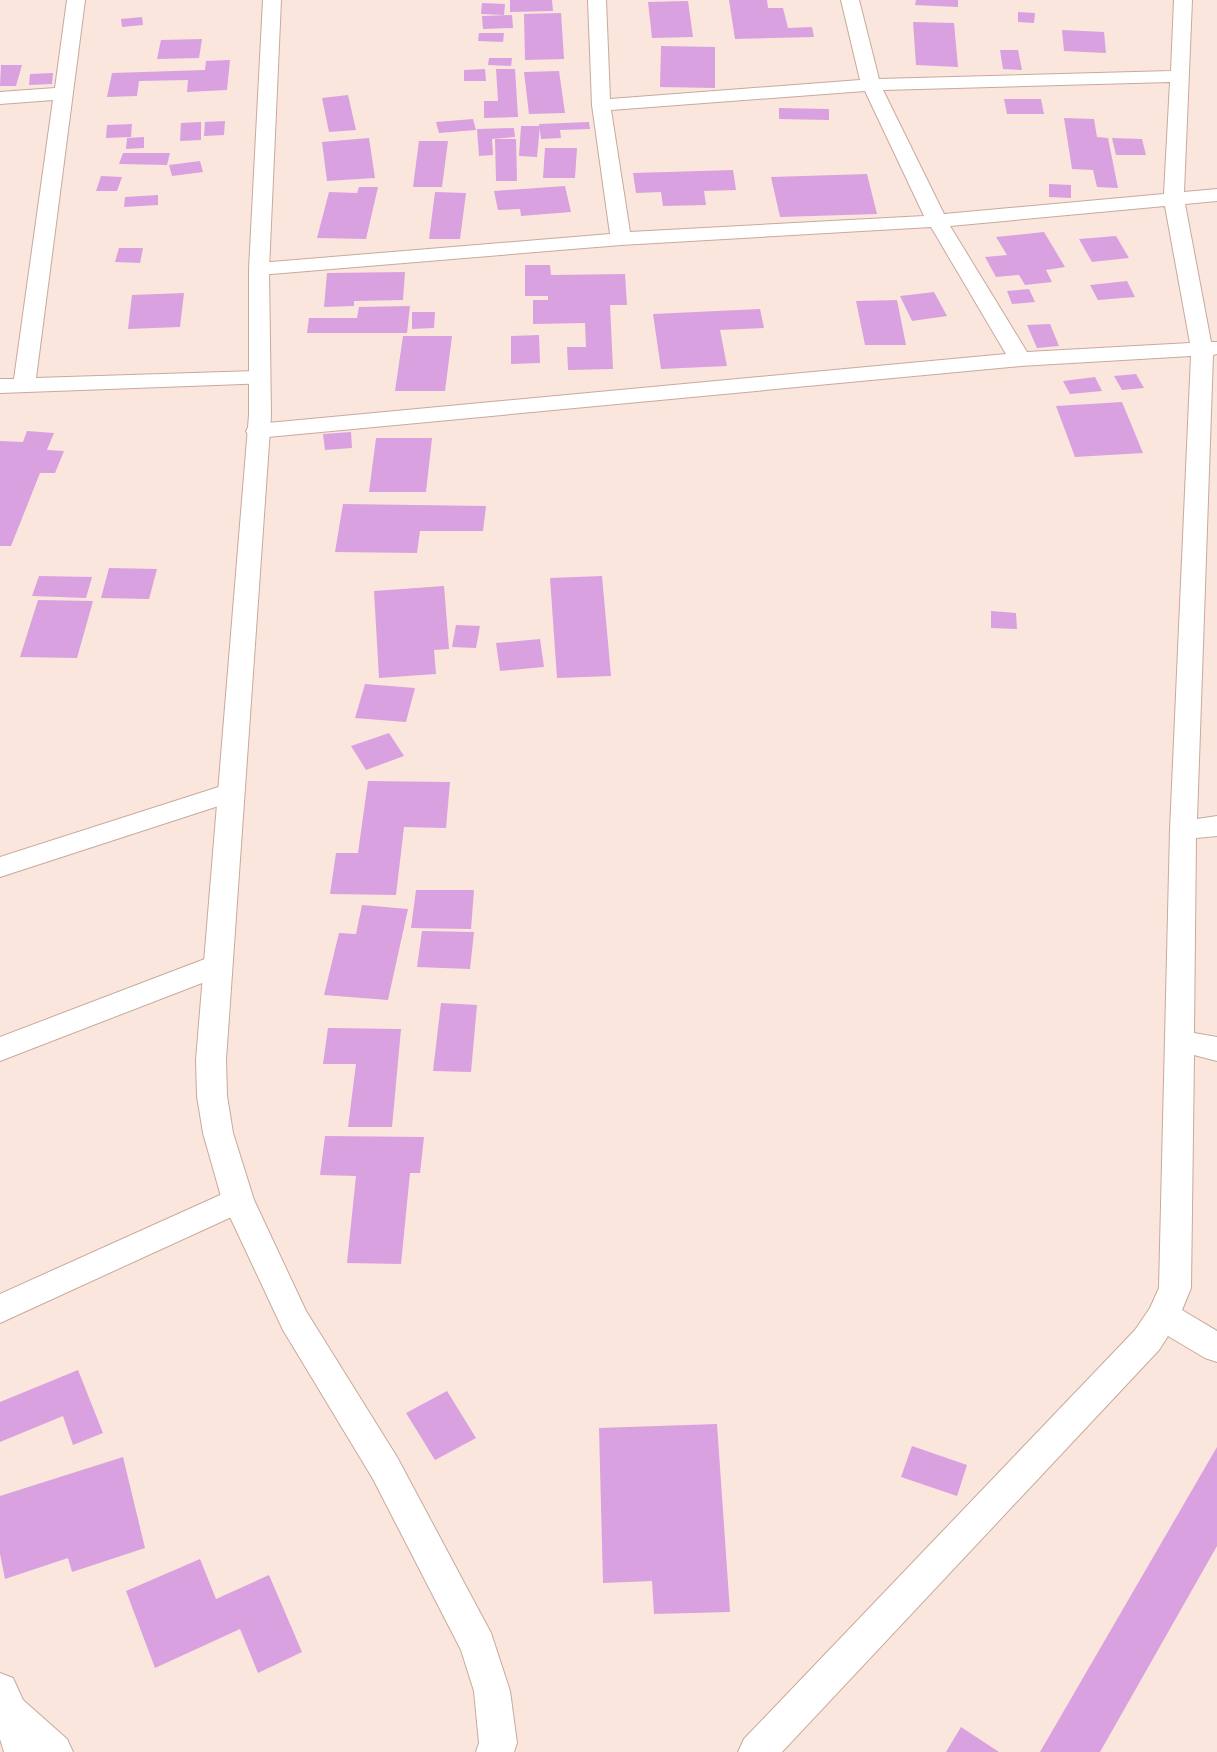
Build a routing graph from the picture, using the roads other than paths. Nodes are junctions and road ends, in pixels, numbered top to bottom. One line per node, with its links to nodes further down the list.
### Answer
1 (76, 0): 8 (street)
2 (272, 0): 15 (street)
3 (597, 0): 10 (street)
4 (850, 0): 7 (street)
5 (1183, 0): 6 (street)
6 (1181, 76): 7 (street); 12 (street)
7 (871, 85): 10 (street); 13 (street)
8 (64, 93): 9 (street); 19 (street)
9 (0, 98)
10 (601, 105): 14 (street)
11 (1217, 196): 12 (street)
12 (1174, 199): 13 (street); 16 (street)
13 (937, 222): 14 (street); 17 (street)
14 (621, 238): 15 (street)
15 (259, 269): 18 (street)
16 (1209, 349): 17 (street); 24 (street)
17 (1020, 359): 21 (street)
18 (259, 378): 19 (street); 21 (street)
19 (24, 384): 20 (street)
20 (0, 386)
21 (257, 431): 22 (street)
22 (231, 792): 25 (street); 26 (street)
23 (1217, 826): 24 (street)
24 (1183, 830): 27 (street)
25 (0, 867)
26 (218, 965): 28 (street); 30 (street)
27 (1180, 1041): 29 (street); 32 (street)
28 (0, 1049)
29 (1217, 1049)
30 (238, 1200): 31 (street); 35 (street)
31 (0, 1309)
32 (1163, 1316): 33 (street); 38 (street)
33 (1217, 1348)
34 (5, 1702): 36 (street); 37 (street)
35 (498, 1749)
36 (22, 1752)
37 (54, 1752)
38 (757, 1752)

